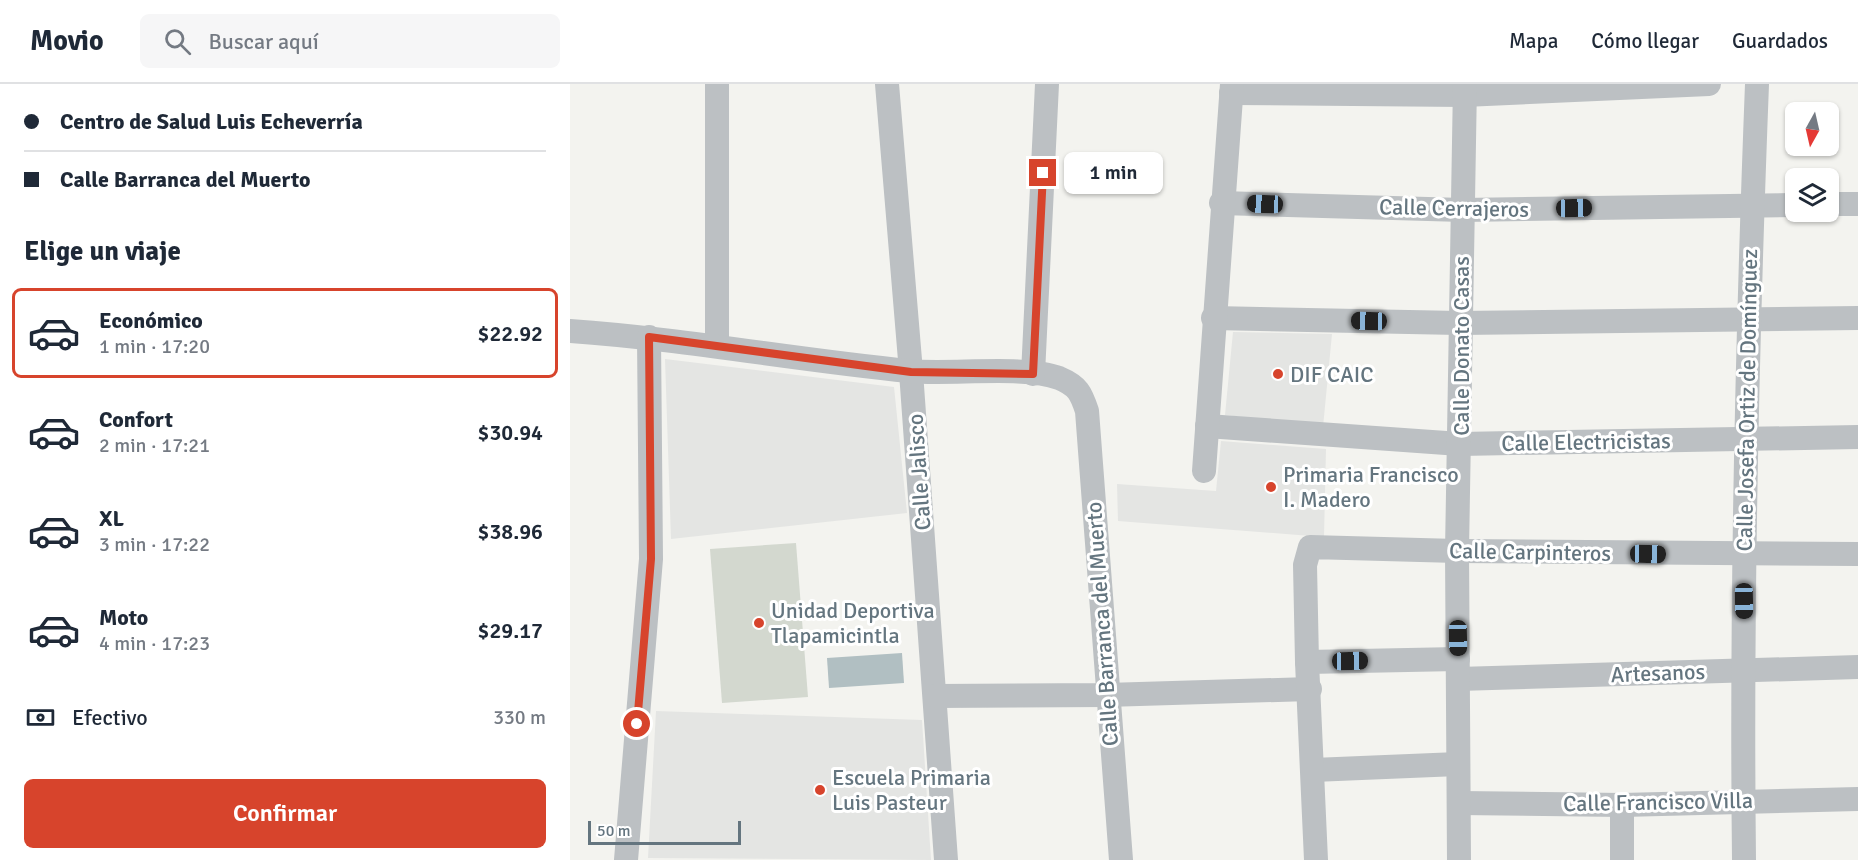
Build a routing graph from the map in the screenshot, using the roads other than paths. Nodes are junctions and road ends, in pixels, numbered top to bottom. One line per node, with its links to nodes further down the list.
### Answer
1 (717, 84): 20 (street)
2 (887, 84): 21 (street, Calle Jalisco)
3 (1047, 84): 22 (street)
4 (1709, 84): 7 (street)
5 (1757, 84): 12 (street, Calle Josefa Ortiz de Domínguez)
6 (1231, 89): 7 (street); 8 (street)
7 (1465, 89): 13 (street, Calle Donato Casas)
8 (1221, 203): 13 (street, Calle Cerrajeros); 14 (street)
9 (1785, 204): 12 (street, Calle Cerrajeros)
10 (1839, 204): 11 (street)
11 (1858, 204)
12 (1752, 205): 13 (street, Calle Cerrajeros); 16 (street, Calle Josefa Ortiz de Domínguez)
13 (1463, 210): 17 (street, Calle Donato Casas)
14 (1213, 318): 17 (street); 23 (street)
15 (1858, 318): 16 (street)
16 (1747, 320): 17 (street); 25 (street, Calle Josefa Ortiz de Domínguez)
17 (1459, 323): 26 (street, Calle Donato Casas)
18 (570, 331): 19 (street)
19 (649, 337): 20 (street); 44 (street)
20 (717, 346): 21 (street)
21 (911, 372): 22 (street); 37 (street, Calle Jalisco)
22 (1033, 374): 36 (street, Calle Barranca del Muerto)
23 (1207, 426): 26 (street, Calle Electricistas); 27 (street)
24 (1858, 437): 25 (street, Calle Electricistas)
25 (1746, 438): 26 (street, Calle Electricistas); 30 (street, Calle Josefa Ortiz de Domínguez)
26 (1460, 444): 28 (street, Calle Donato Casas)
27 (1204, 471)
28 (1457, 552): 30 (street, Calle Carpinteros); 31 (street, Calle Carpinteros); 33 (street, Calle Donato Casas)
29 (1858, 554): 30 (street, Calle Carpinteros)
30 (1743, 555): 34 (street, Calle Josefa Ortiz de Domínguez)
31 (1307, 662): 33 (street, Artesanos); 35 (street)
32 (1858, 668): 34 (street, Artesanos)
33 (1458, 669): 34 (street, Artesanos); 38 (street, Calle Donato Casas)
34 (1745, 670): 41 (street, Calle Josefa Ortiz de Domínguez)
35 (1310, 689): 36 (street); 39 (street)
36 (1107, 695): 37 (street); 46 (street, Calle Barranca del Muerto)
37 (934, 696): 45 (street, Calle Jalisco)
38 (1458, 764): 39 (street); 42 (street, Calle Donato Casas)
39 (1313, 770): 47 (street)
40 (1858, 799): 41 (street, Calle Francisco Villa)
41 (1743, 801): 43 (street, Calle Francisco Villa); 50 (street, Calle Josefa Ortiz de Domínguez)
42 (1459, 802): 43 (street, Calle Francisco Villa); 48 (street, Calle Donato Casas)
43 (1622, 805): 49 (street)
44 (626, 860)
45 (946, 860)
46 (1121, 860)
47 (1316, 860)
48 (1459, 860)
49 (1622, 860)
50 (1744, 860)

